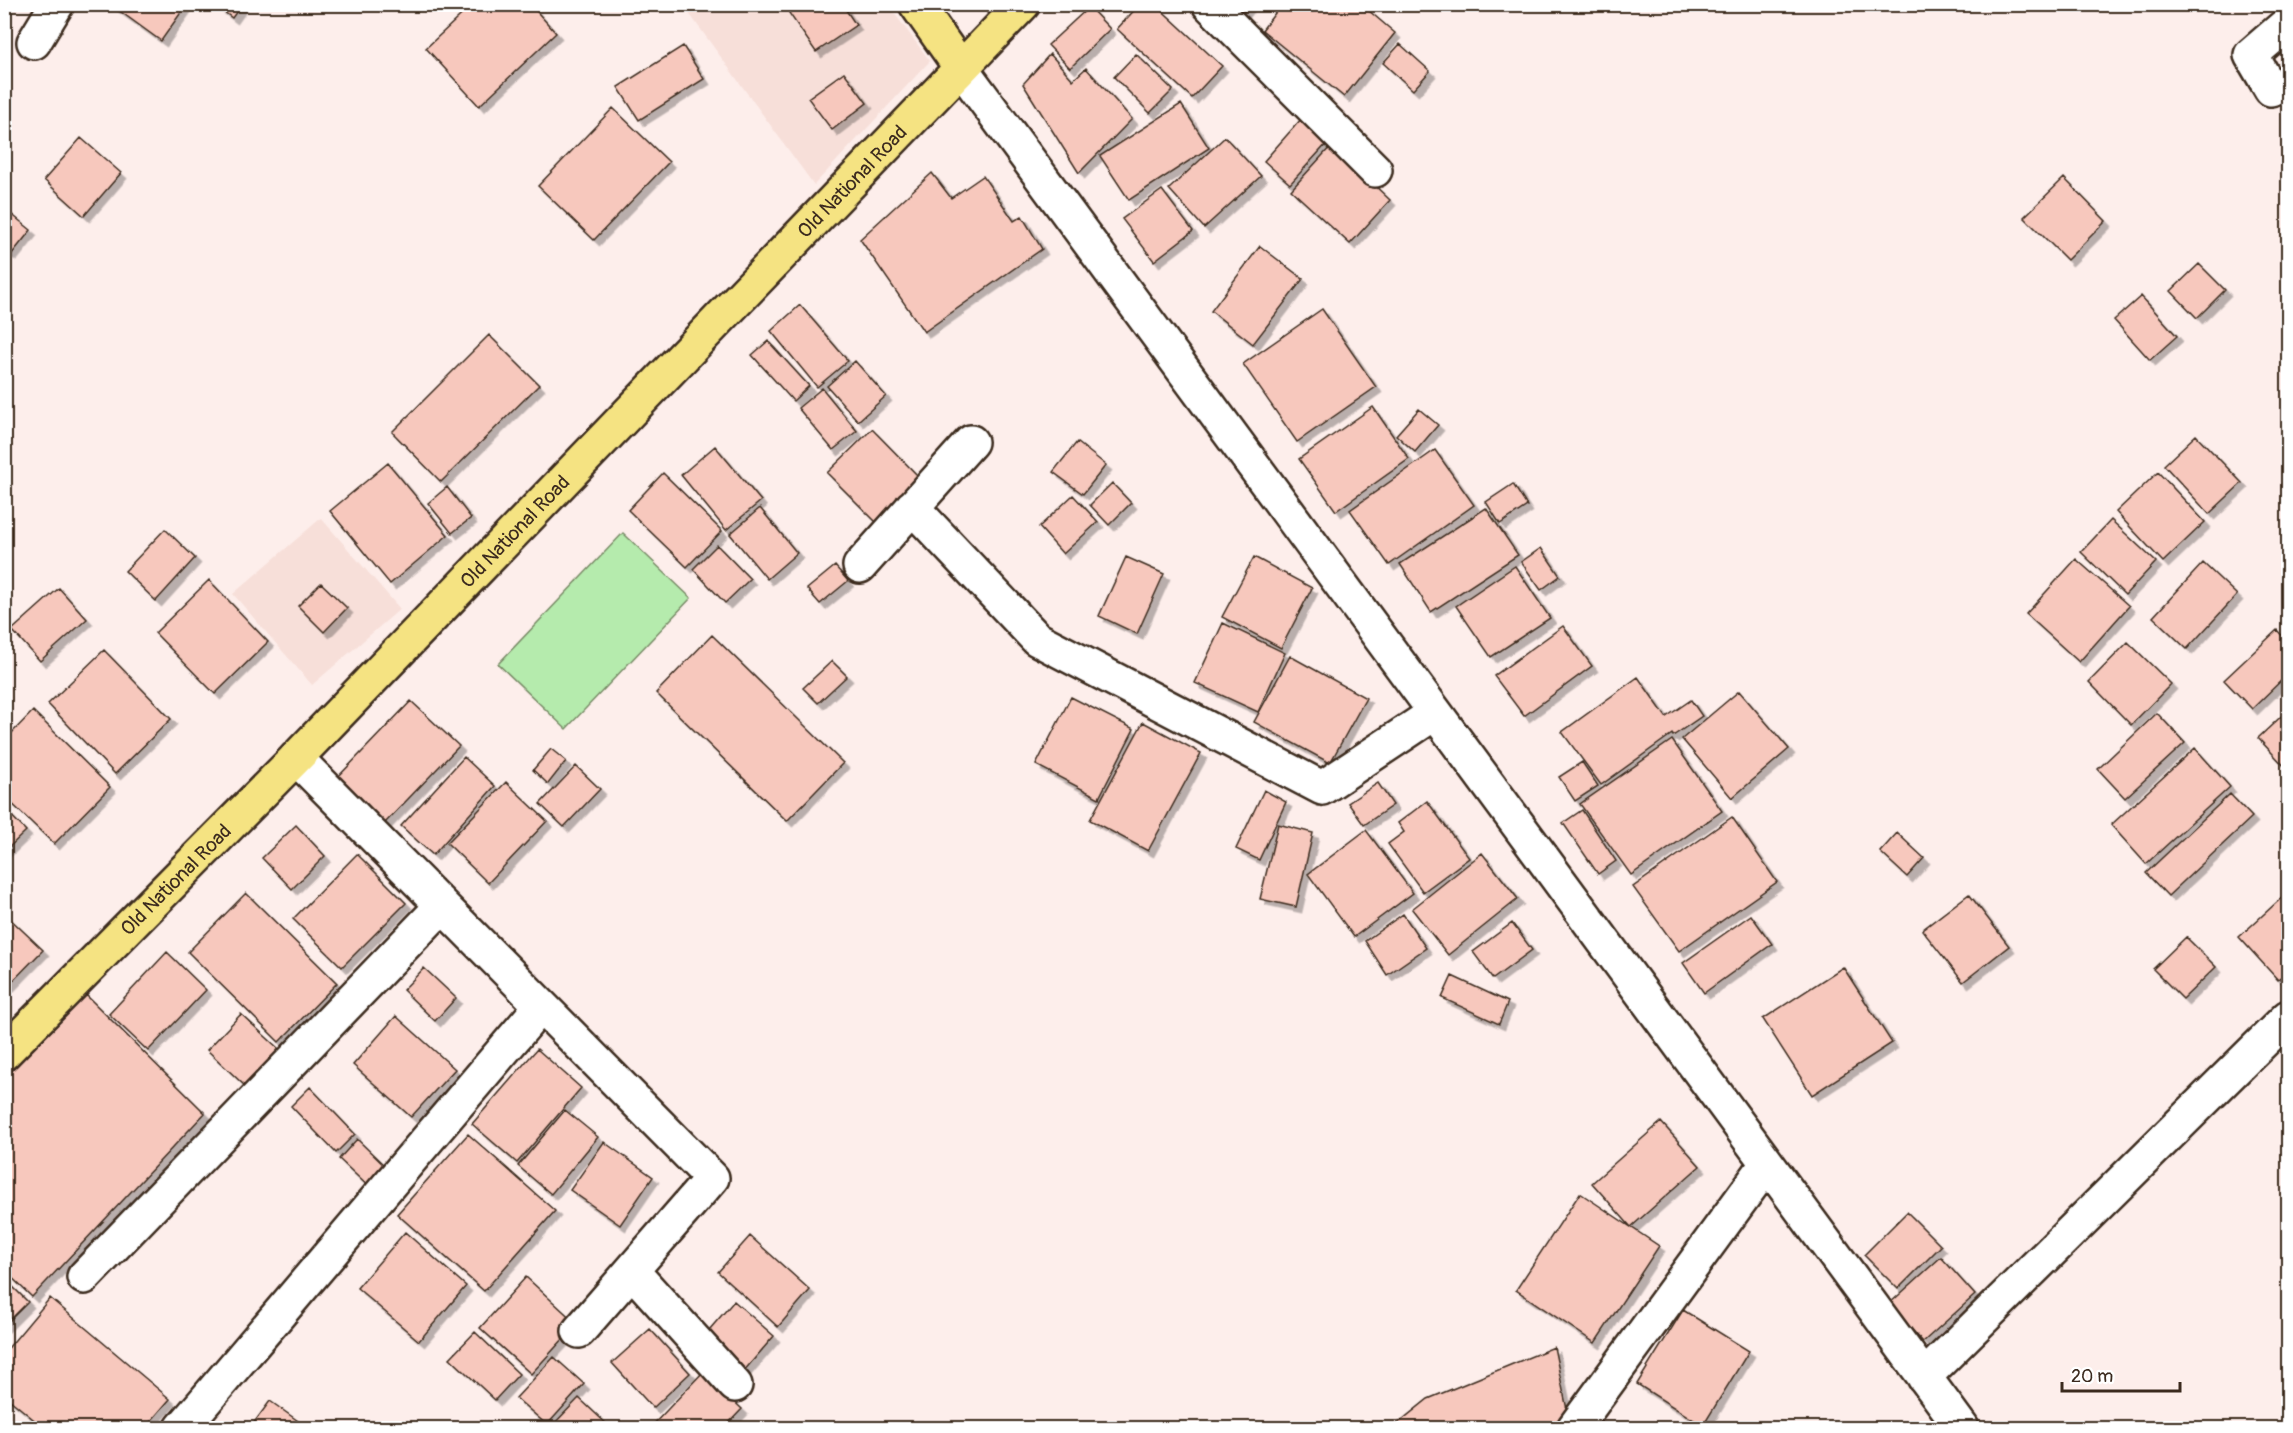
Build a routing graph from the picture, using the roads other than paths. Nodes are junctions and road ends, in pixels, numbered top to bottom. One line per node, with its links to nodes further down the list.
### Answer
1 (57, 4): 8 (street)
2 (916, 4): 9 (main road)
3 (1023, 4): 9 (main road, Old National Road)
4 (1209, 4): 11 (street)
5 (2283, 4): 6 (street)
6 (2289, 11)
7 (2289, 23): 10 (street)
8 (34, 42)
9 (962, 68): 15 (street); 16 (main road, Old National Road)
10 (2271, 89)
11 (1375, 170)
12 (971, 441): 13 (street)
13 (912, 507): 14 (street); 15 (street)
14 (860, 566)
15 (1436, 712): 21 (street)
16 (296, 758): 17 (street); 20 (main road, Old National Road)
17 (442, 906): 18 (street); 23 (street)
18 (541, 1006): 22 (street); 27 (street)
19 (2289, 1017): 25 (street)
20 (4, 1053)
21 (1767, 1164): 25 (street); 28 (street)
22 (632, 1271): 24 (street); 26 (street)
23 (84, 1277)
24 (579, 1331)
25 (1924, 1377): 29 (street)
26 (735, 1386)
27 (182, 1428)
28 (1574, 1428)
29 (1962, 1428)

